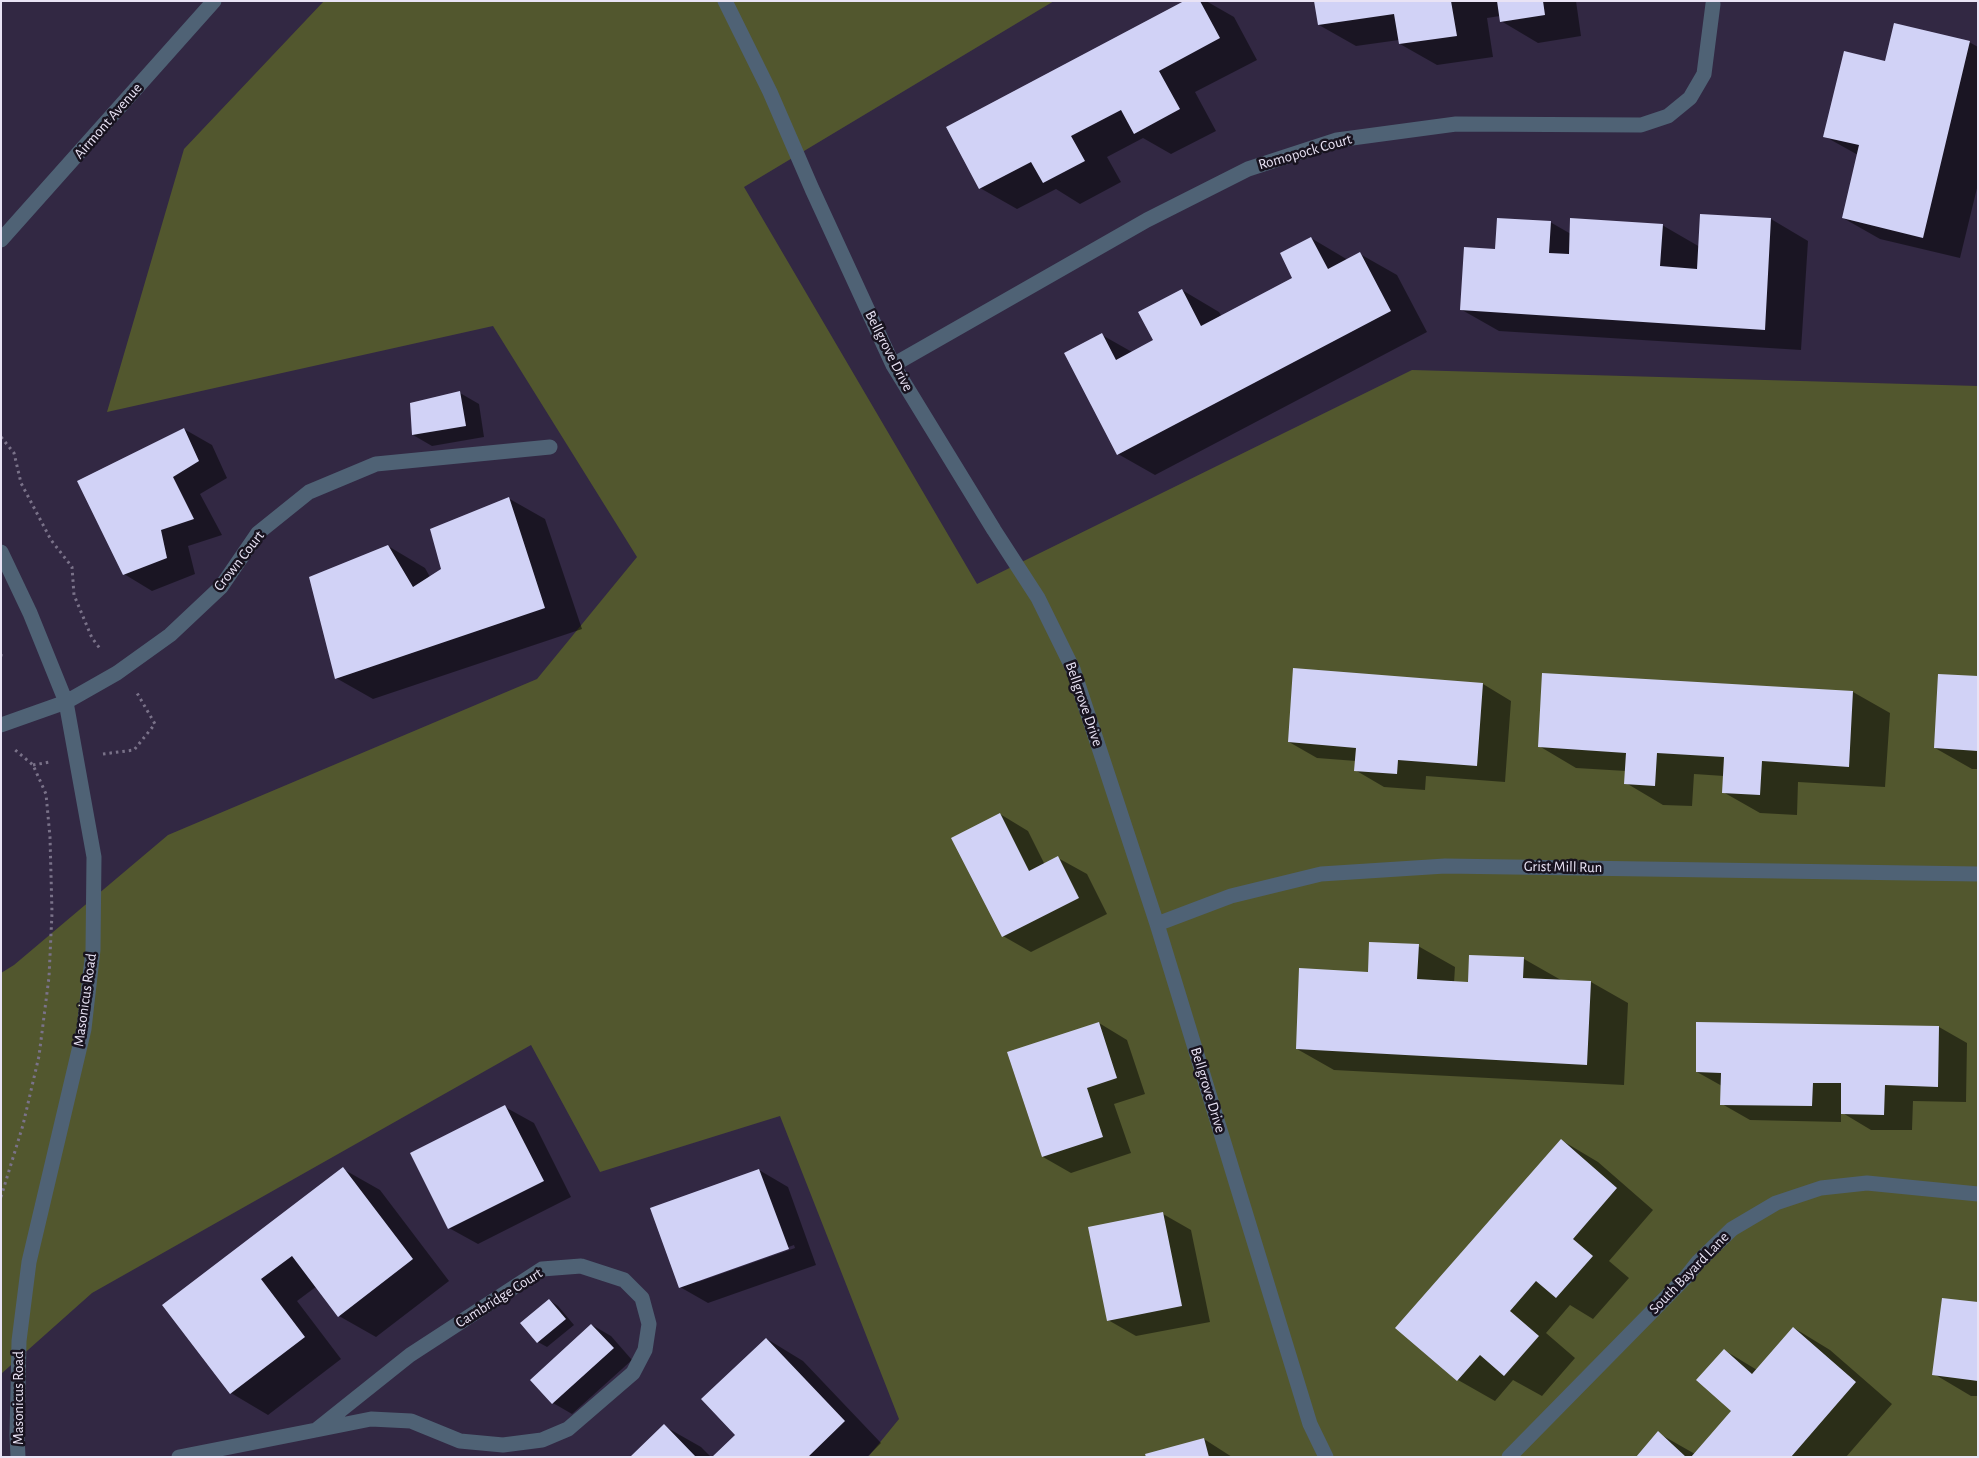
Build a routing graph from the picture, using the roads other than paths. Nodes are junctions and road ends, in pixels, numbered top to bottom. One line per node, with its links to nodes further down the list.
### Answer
1 (214, 1): 4 (street, Airmont Avenue)
2 (725, 1): 5 (street, Bellgrove Drive)
3 (1712, 4): 5 (street, Romopock Court)
4 (1, 240)
5 (893, 365): 11 (street, Bellgrove Drive)
6 (550, 447): 8 (street, Crown Court)
7 (1, 552): 8 (street, Masonicus Road)
8 (66, 702): 9 (street, Crown Court); 14 (street, Masonicus Road)
9 (1, 726)
10 (1978, 874): 11 (street, Grist Mill Run)
11 (1157, 924): 16 (street, Bellgrove Drive)
12 (1978, 1194): 17 (street, South Bayard Lane)
13 (316, 1430): 13 (street, Cambridge Court); 15 (street, Cambridge Court)
14 (18, 1457)
15 (178, 1457)
16 (1326, 1457)
17 (1509, 1457)

